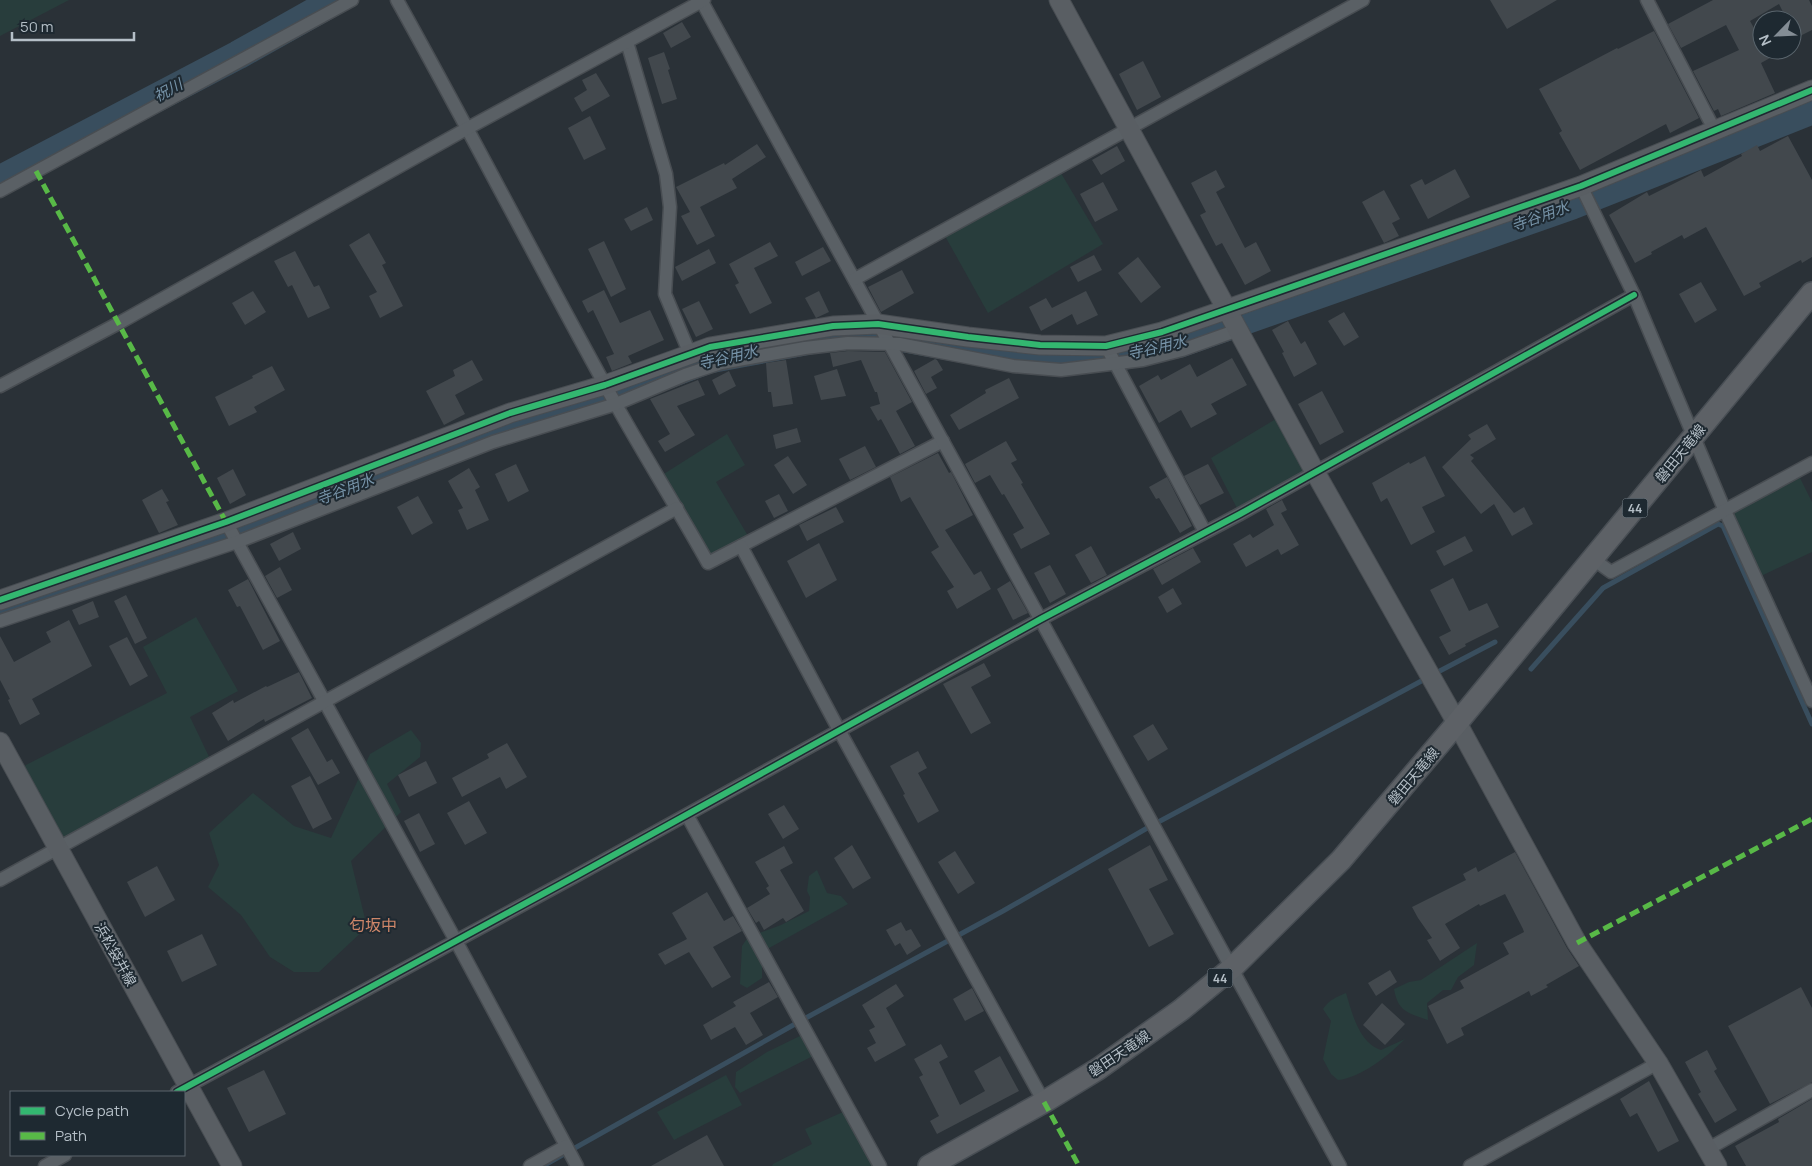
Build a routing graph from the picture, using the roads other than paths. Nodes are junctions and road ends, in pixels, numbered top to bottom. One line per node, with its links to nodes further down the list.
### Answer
1 (352, 0): 13 (street)
2 (398, 0): 9 (street)
3 (702, 0): 7 (street); 14 (street)
4 (1059, 0): 10 (street)
5 (1646, 0): 11 (street)
6 (1361, 1): 10 (street)
7 (627, 42): 9 (street); 22 (street)
8 (1812, 90): 11 (street)
9 (468, 128): 24 (street); 25 (street)
10 (1129, 130): 14 (street); 17 (street)
11 (1715, 131): 12 (street)
12 (1581, 186): 16 (street); 17 (street)
13 (0, 191)
14 (854, 279): 18 (street)
15 (1812, 293): 27 (main road, 磐田天竜線 / 44)
16 (1634, 295): 27 (street); 30 (street)
17 (1226, 309): 19 (street); 21 (street)
18 (878, 324): 20 (street); 21 (street); 22 (street)
19 (1238, 330): 23 (street); 30 (street)
20 (888, 343): 23 (street); 26 (street); 28 (street)
21 (1106, 346): 23 (street)
22 (690, 354): 24 (street)
23 (1116, 364): 34 (street)
24 (605, 385): 26 (street); 33 (street)
25 (0, 386)
26 (616, 404): 31 (street); 35 (street)
27 (1694, 436): 32 (street); 37 (main road, 磐田天竜線 / 44)
28 (943, 442): 36 (street); 39 (street)
29 (1812, 463): 32 (street)
30 (1315, 472): 34 (street); 43 (street)
31 (678, 508): 36 (street); 42 (street)
32 (1725, 511): 37 (street); 41 (street)
33 (226, 522): 35 (street); 38 (street)
34 (1205, 532): 39 (street)
35 (237, 542): 40 (street); 42 (street)
36 (742, 546): 44 (street)
37 (1593, 559): 43 (main road, 磐田天竜線 / 44)
38 (0, 600)
39 (1041, 619): 44 (street); 50 (street)
40 (0, 622)
41 (1812, 701)
42 (324, 702): 47 (street); 49 (street)
43 (1457, 723): 50 (main road, 磐田天竜線 / 44); 51 (street)
44 (839, 730): 46 (street); 55 (street)
45 (0, 742): 47 (street, 浜松袋井線)
46 (687, 815): 49 (street); 63 (street)
47 (58, 848): 48 (street); 52 (street, 浜松袋井線)
48 (0, 880)
49 (456, 941): 52 (street); 56 (street)
50 (1232, 968): 55 (main road, 磐田天竜線 / 44); 65 (street)
51 (1658, 1063): 57 (street); 66 (street)
52 (183, 1089)
53 (1812, 1090): 57 (street)
54 (185, 1092): 60 (street, 浜松袋井線)
55 (1044, 1102): 64 (main road, 磐田天竜線 / 44)
56 (566, 1146): 61 (street); 62 (street)
57 (1708, 1149): 67 (street)
58 (63, 1156): 59 (street)
59 (45, 1166)
60 (232, 1166)
61 (530, 1166)
62 (577, 1166)
63 (880, 1166)
64 (929, 1166)
65 (1340, 1166)
66 (1470, 1166)
67 (1718, 1166)

